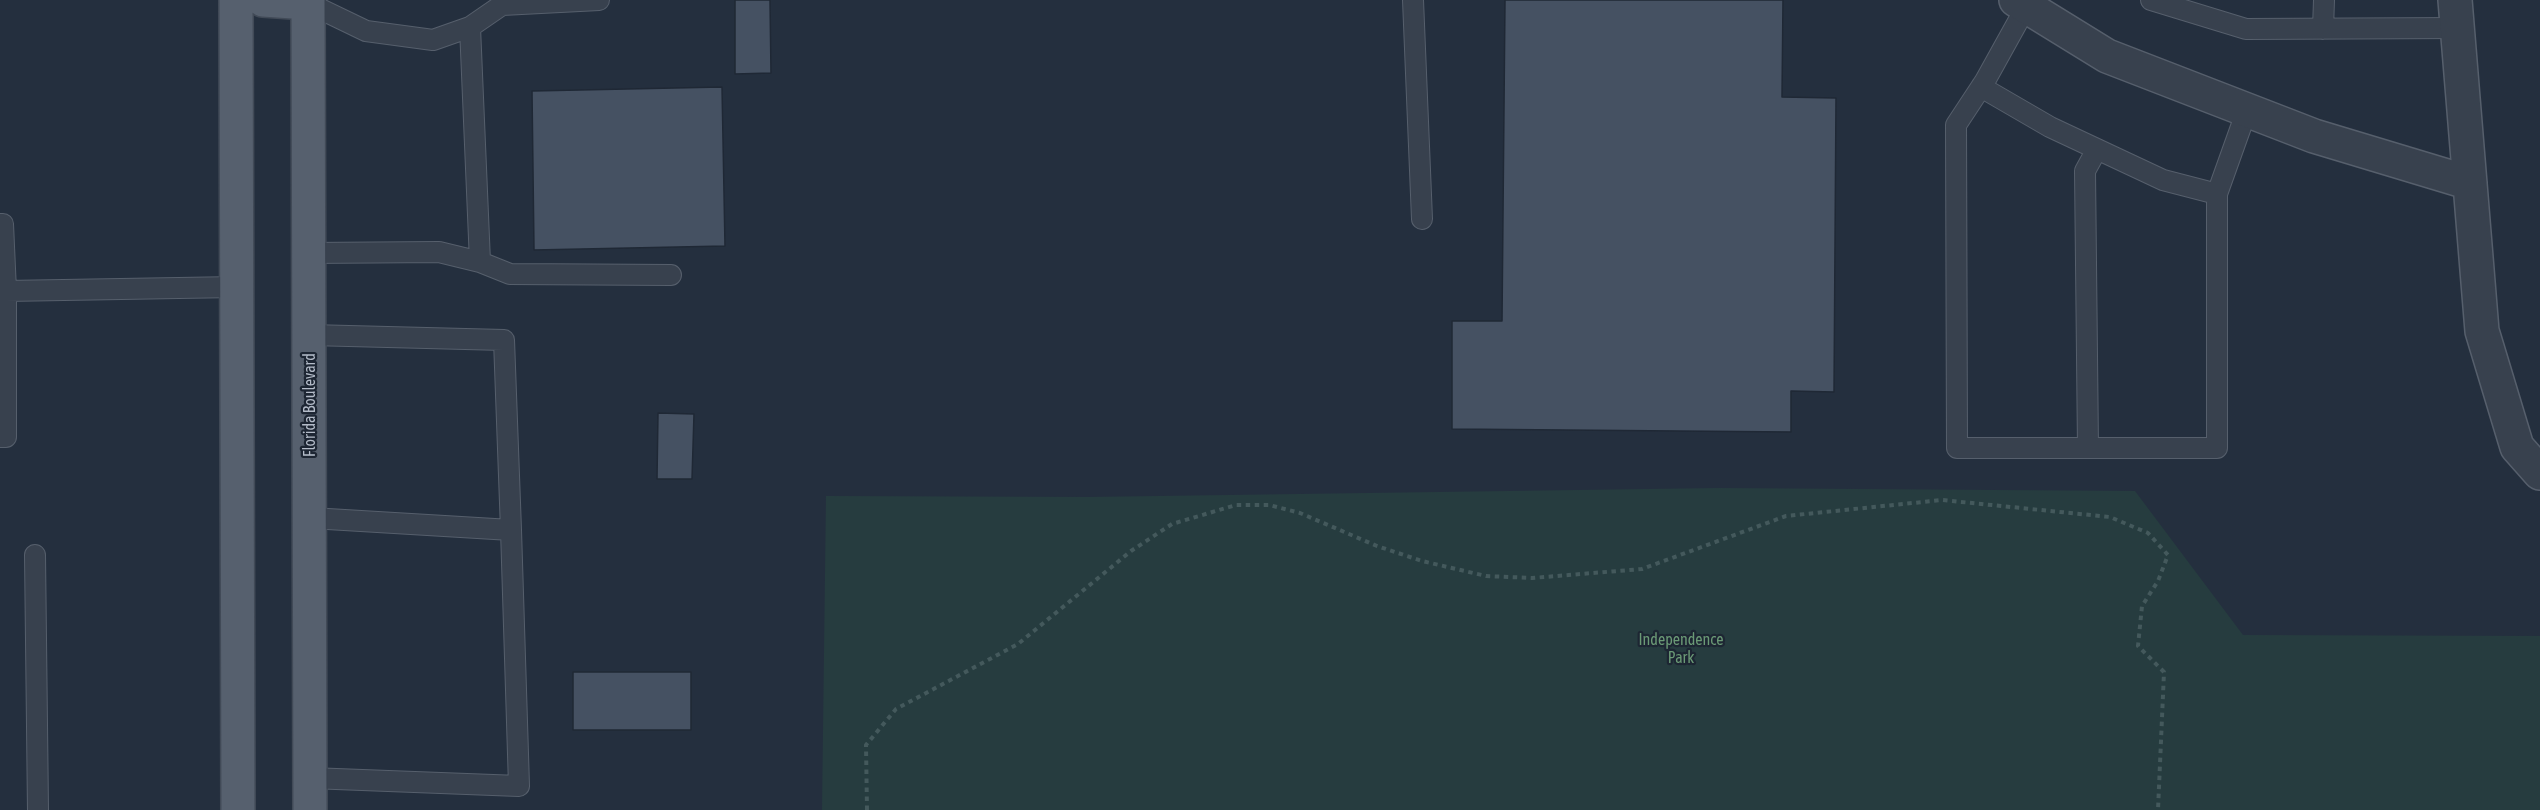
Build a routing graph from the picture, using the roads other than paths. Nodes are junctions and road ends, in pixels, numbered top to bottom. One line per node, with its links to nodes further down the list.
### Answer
1 (236, 0): 22 (main road)
2 (263, 0): 7 (main road)
3 (599, 0): 10 (lane)
4 (1413, 0): 17 (lane)
5 (2151, 0): 11 (lane)
6 (2324, 0): 11 (lane)
7 (308, 2): 10 (lane); 19 (main road, Florida Boulevard)
8 (2021, 3): 12 (lane); 13 (street)
9 (2456, 14): 11 (lane); 15 (street)
10 (470, 27): 20 (lane)
11 (2324, 29)
12 (1981, 87): 14 (lane); 26 (lane)
13 (2247, 110): 15 (street); 16 (lane)
14 (2097, 149): 16 (lane); 26 (lane)
15 (2470, 183): 27 (street)
16 (2217, 194): 26 (lane)
17 (1422, 219)
18 (0, 224): 23 (lane)
19 (309, 253): 20 (lane); 24 (main road, Florida Boulevard)
20 (480, 262): 21 (lane)
21 (671, 275)
22 (236, 287): 23 (lane); 33 (main road)
23 (6, 291): 25 (lane)
24 (310, 335): 28 (main road, Florida Boulevard); 29 (lane)
25 (0, 437)
26 (2088, 448)
27 (2540, 473)
28 (311, 518): 29 (lane); 31 (main road, Florida Boulevard)
29 (511, 530): 31 (lane)
30 (35, 555): 32 (lane)
31 (310, 794)
32 (38, 810)
33 (237, 810)

